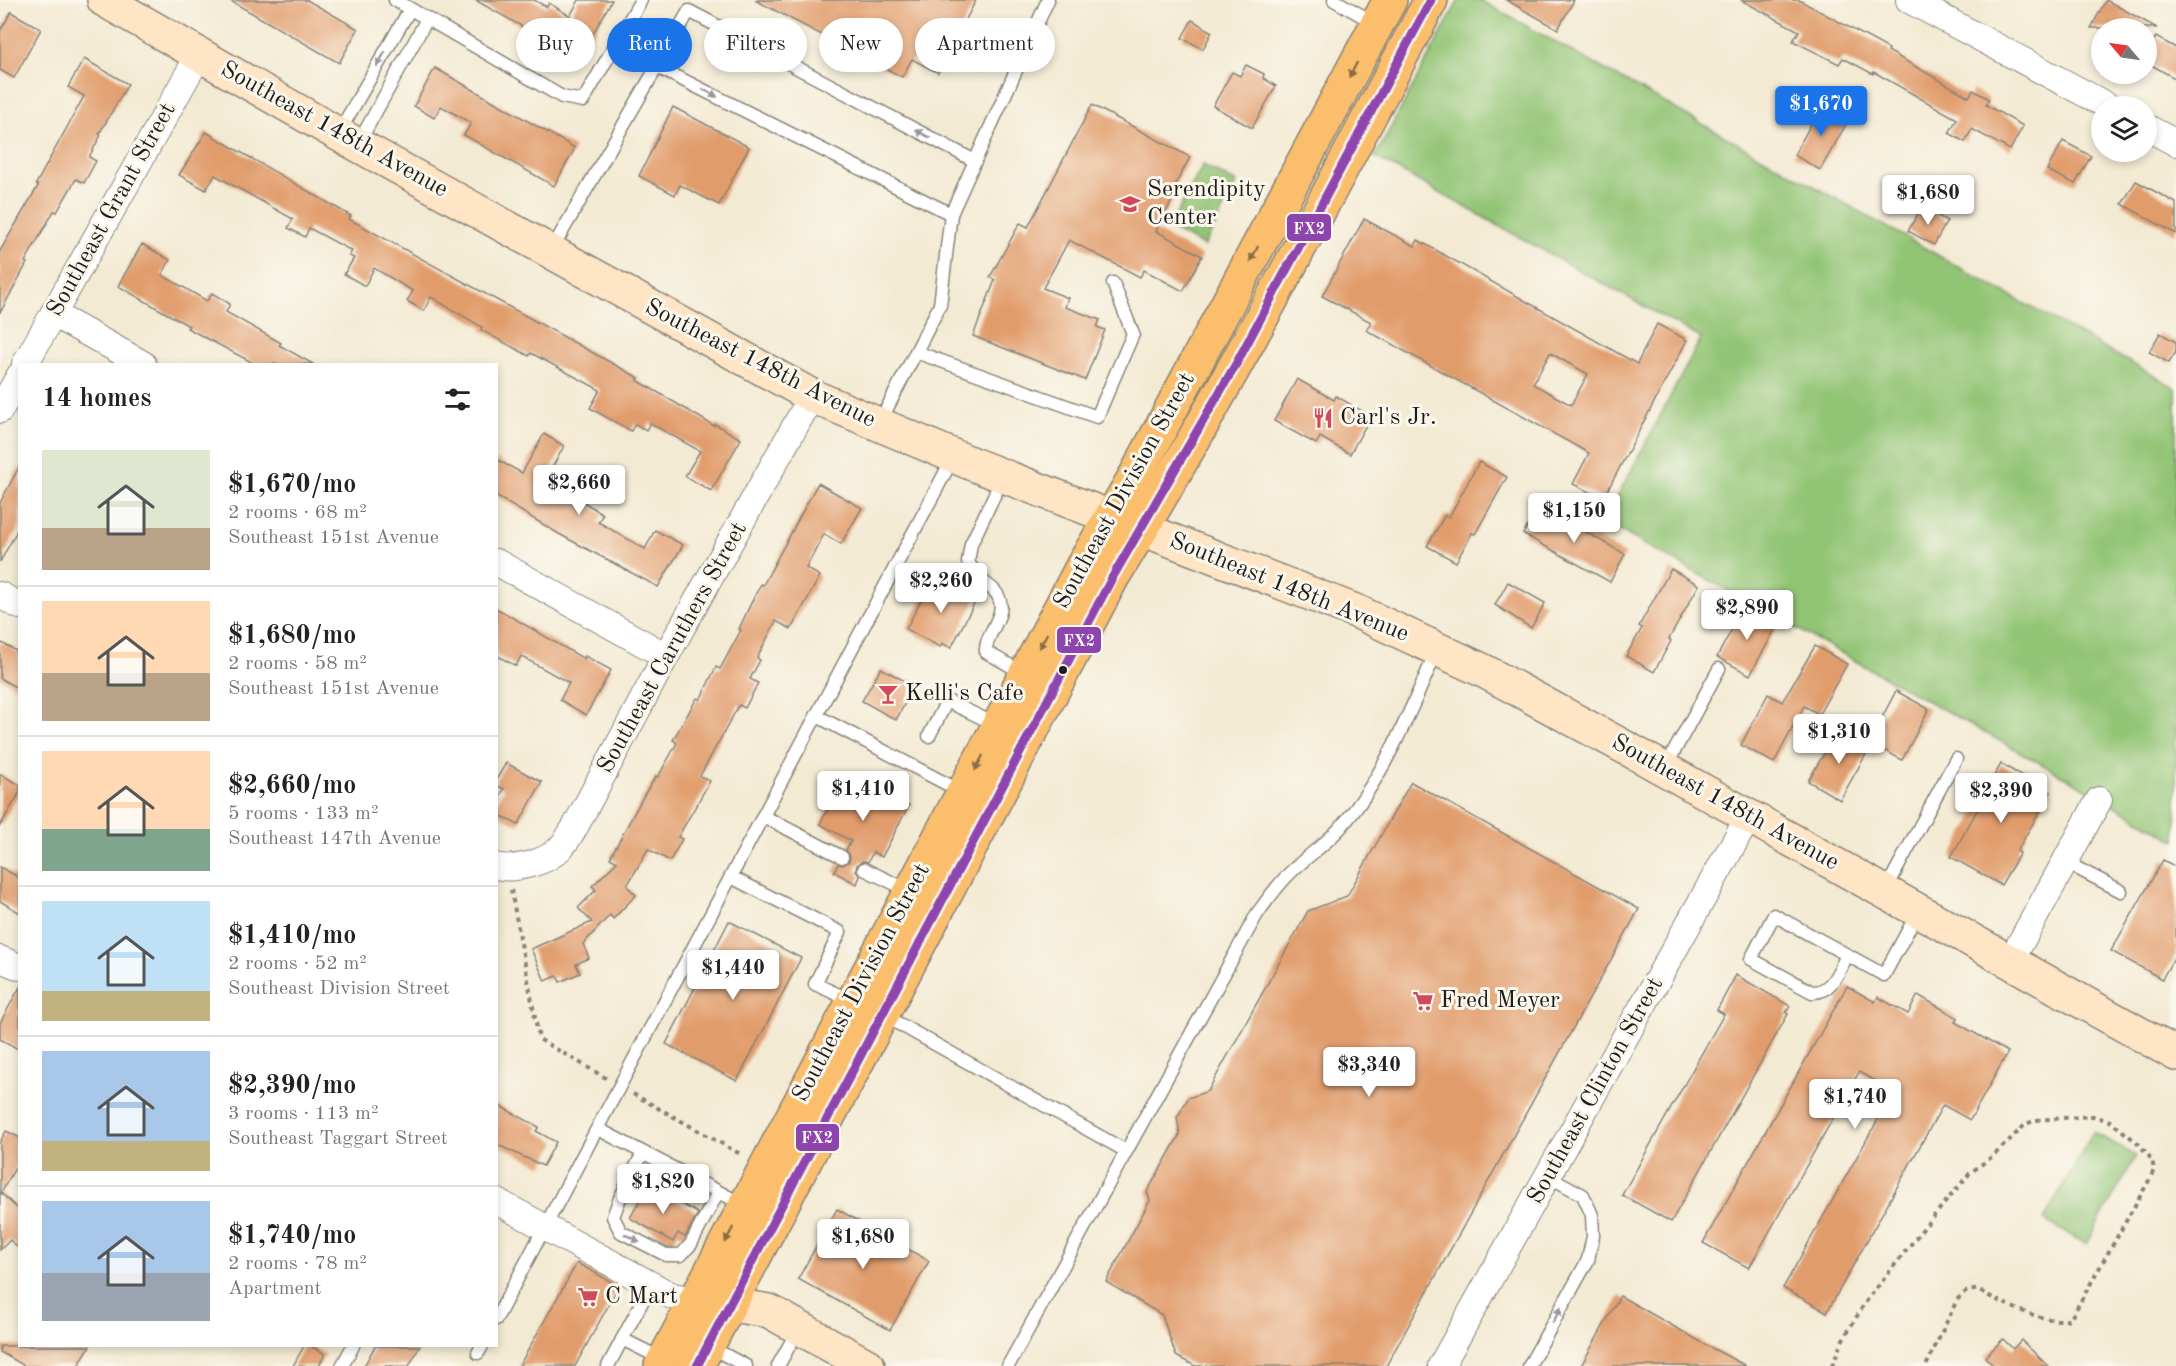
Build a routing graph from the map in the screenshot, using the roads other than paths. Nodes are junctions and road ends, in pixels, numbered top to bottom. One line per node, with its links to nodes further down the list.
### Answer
1 (395, 0): 8 (lane)
2 (641, 0): 11 (lane)
3 (1048, 0): 19 (lane)
4 (1334, 0): 9 (lane)
5 (1431, 0): 34 (main road, Southeast Division Street)
6 (1910, 0): 15 (street)
7 (117, 3): 12 (main road, Southeast 148th Avenue)
8 (410, 9): 11 (lane); 17 (lane, one-way to 17)
9 (1384, 12): 33 (main road, Southeast Division Street, one-way to 33)
10 (685, 18): 19 (lane, one-way to 10)
11 (427, 19): 17 (lane)
12 (200, 55): 17 (main road, Southeast 148th Avenue); 23 (street, Southeast Grant Street)
13 (654, 72): 21 (lane)
14 (667, 72): 20 (lane, one-way to 20)
15 (2091, 97)
16 (2157, 132): 18 (street)
17 (348, 140): 21 (main road, Southeast 148th Avenue)
18 (2176, 141)
19 (975, 161): 20 (lane)
20 (951, 214): 24 (lane)
21 (551, 252): 28 (main road, Southeast 148th Avenue)
22 (1113, 283): 24 (lane)
23 (53, 314): 25 (street, Southeast Grant Street); 26 (street)
24 (916, 352): 30 (lane)
25 (26, 363)
26 (141, 363)
27 (18, 378): 29 (street)
28 (812, 396): 30 (main road, Southeast 148th Avenue); 39 (street, Southeast Caruthers Street)
29 (0, 410)
30 (878, 425): 31 (main road, Southeast 148th Avenue)
31 (954, 456): 32 (main road, Southeast 148th Avenue); 42 (lane)
32 (1004, 476): 33 (main road, Southeast 148th Avenue); 41 (lane)
33 (1112, 516): 34 (main road, Southeast 148th Avenue); 41 (main road, Southeast Division Street, one-way to 41)
34 (1142, 529): 38 (main road, Southeast 148th Avenue); 65 (main road, Southeast Division Street)
35 (498, 562): 39 (street)
36 (0, 595): 37 (street)
37 (18, 605)
38 (1437, 649): 46 (main road, Southeast 148th Avenue); 68 (lane)
39 (666, 656): 53 (street, Southeast Caruthers Street)
40 (1719, 669): 46 (lane)
41 (1026, 674): 43 (main road, Southeast Division Street)
42 (817, 716): 47 (lane); 49 (lane)
43 (998, 726): 44 (lane); 47 (main road, Southeast Division Street, one-way to 47)
44 (929, 736)
45 (1956, 759): 58 (lane)
46 (1664, 769): 50 (main road, Southeast 148th Avenue)
47 (963, 792): 57 (main road, Southeast Division Street)
48 (2099, 800): 52 (street)
49 (763, 816): 51 (lane); 55 (lane)
50 (1749, 816): 58 (main road, Southeast 148th Avenue); 70 (street, Southeast Clinton Street)
51 (842, 857)
52 (2065, 862): 56 (lane); 62 (street)
53 (502, 868)
54 (864, 868): 57 (lane)
55 (731, 877): 64 (lane); 67 (lane)
56 (2121, 891)
57 (911, 892): 64 (main road, Southeast Division Street)
58 (1885, 892): 59 (main road, Southeast 148th Avenue)
59 (1919, 910): 60 (lane); 62 (main road, Southeast 148th Avenue)
60 (1847, 955): 60 (lane)
61 (0, 959): 63 (street)
62 (2010, 962): 66 (main road, Southeast 148th Avenue)
63 (18, 966)
64 (853, 1001): 71 (main road, Southeast Division Street)
65 (882, 1014): 68 (lane); 76 (main road, Southeast Division Street)
66 (2176, 1054)
67 (598, 1129): 69 (lane); 73 (lane)
68 (1126, 1151): 88 (lane)
69 (643, 1153): 71 (lane); 71 (lane, one-way to 71)
70 (1548, 1176): 89 (street, Southeast Clinton Street); 90 (lane, one-way to 70)
71 (732, 1198): 75 (main road, Southeast Division Street, one-way to 75)
72 (498, 1202): 73 (street)
73 (546, 1228): 74 (street); 77 (lane)
74 (651, 1285): 75 (street); 79 (lane)
75 (696, 1300): 76 (main road); 82 (main road, Southeast Division Street)
76 (730, 1304): 78 (main road); 81 (main road, Southeast Division Street)
77 (498, 1315)
78 (799, 1327): 86 (lane); 87 (main road)
79 (622, 1339): 82 (lane); 84 (lane)
80 (352, 1347): 83 (lane)
81 (702, 1356): 85 (lane)
82 (663, 1363)
83 (342, 1366)
84 (608, 1366)
85 (746, 1366)
86 (778, 1366)
87 (868, 1366)
88 (1008, 1366)
89 (1441, 1366)
90 (1529, 1366)

